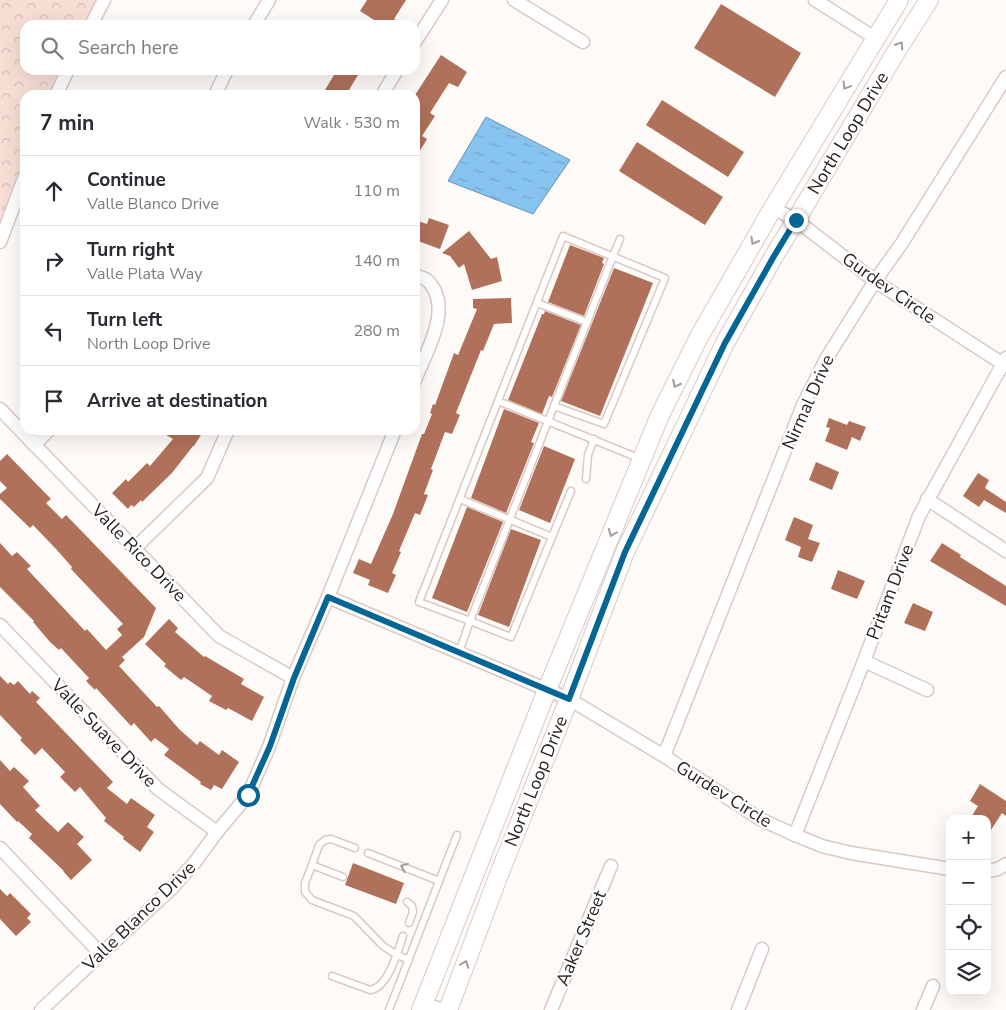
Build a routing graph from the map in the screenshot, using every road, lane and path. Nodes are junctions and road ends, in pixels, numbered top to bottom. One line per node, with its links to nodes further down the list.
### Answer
1 (104, 0): 8 (street)
2 (269, 0): 9 (street)
3 (442, 0): 10 (street)
4 (514, 0): 12 (street)
5 (815, 0): 11 (street)
6 (899, 0): 11 (main road, North Loop Drive)
7 (929, 0): 22 (main road, North Loop Drive, one-way to 7)
8 (94, 20)
9 (257, 20)
10 (420, 34)
11 (875, 38): 21 (main road, North Loop Drive, one-way to 21)
12 (583, 42)
13 (66, 75): 17 (street)
14 (224, 75): 18 (street)
15 (394, 75): 19 (street)
16 (1006, 77): 27 (street, Nirmal Drive)
17 (58, 90)
18 (217, 90)
19 (385, 90)
20 (20, 189): 24 (street)
21 (773, 208): 22 (street, Gurdev Circle); 43 (main road, North Loop Drive, one-way to 43)
22 (796, 220): 27 (street, Gurdev Circle); 60 (main road, North Loop Drive)
23 (620, 239): 25 (lane)
24 (0, 242)
25 (613, 256): 28 (lane); 29 (lane); 33 (lane)
26 (420, 277): 31 (street)
27 (875, 281): 30 (street, Gurdev Circle); 61 (street, Nirmal Drive)
28 (537, 302): 29 (lane); 32 (lane)
29 (587, 322): 33 (lane)
30 (1005, 363): 47 (street, Pritam Drive)
31 (420, 368)
32 (498, 401): 35 (lane); 46 (lane)
33 (554, 406): 35 (lane)
34 (0, 409): 36 (street, Valle Rico Drive)
35 (549, 421): 41 (lane); 48 (lane)
36 (20, 430)
37 (25, 435): 42 (street, Valle Rico Drive)
38 (44, 435): 42 (street)
39 (226, 435): 50 (street)
40 (393, 435): 52 (street, Valle Blanco Drive)
41 (594, 439): 43 (lane); 44 (lane)
42 (34, 445): 50 (street, Valle Rico Drive)
43 (642, 460): 58 (main road, North Loop Drive, one-way to 58)
44 (586, 479)
45 (571, 490): 49 (lane)
46 (460, 499): 48 (lane); 53 (lane)
47 (926, 499): 51 (street); 56 (street, Pritam Drive)
48 (510, 519): 49 (lane); 53 (lane)
49 (552, 537): 53 (lane)
50 (135, 548): 57 (street, Valle Rico Drive)
51 (1006, 551)
52 (328, 597): 55 (street, Gurdev Circle); 57 (street, Valle Blanco Drive)
53 (470, 621): 55 (lane)
54 (0, 625): 62 (street, Valle Suave Drive)
55 (458, 652): 58 (street, Gurdev Circle)
56 (864, 661): 59 (street); 64 (street, Pritam Drive)
57 (294, 678): 62 (street, Valle Blanco Drive)
58 (547, 690): 60 (street, Gurdev Circle); 84 (main road, North Loop Drive)
59 (927, 690)
60 (569, 699): 61 (street, Gurdev Circle); 87 (main road, North Loop Drive, one-way to 60)
61 (664, 756): 64 (street, Gurdev Circle)
62 (218, 832): 79 (street, Valle Blanco Drive)
63 (456, 835): 74 (lane)
64 (795, 835): 71 (street, Gurdev Circle)
65 (0, 848): 79 (street)
66 (355, 848): 69 (lane)
67 (368, 852): 74 (lane, one-way to 67)
68 (1006, 864): 72 (street)
69 (312, 865): 73 (lane); 80 (lane)
70 (611, 866): 88 (street, Aaker Street)
71 (946, 867)
72 (991, 870)
73 (343, 876)
74 (439, 881): 81 (lane)
75 (407, 902): 76 (lane)
76 (409, 922)
77 (403, 936): 80 (lane)
78 (762, 949): 89 (street)
79 (101, 954): 86 (street, Valle Blanco Drive)
80 (397, 955): 81 (lane); 82 (lane)
81 (409, 960): 85 (lane)
82 (332, 976)
83 (934, 986): 90 (street)
84 (422, 1007): 87 (street)
85 (391, 1009)
86 (41, 1010)
87 (447, 1010)
88 (551, 1010)
89 (738, 1010)
90 (924, 1010)

